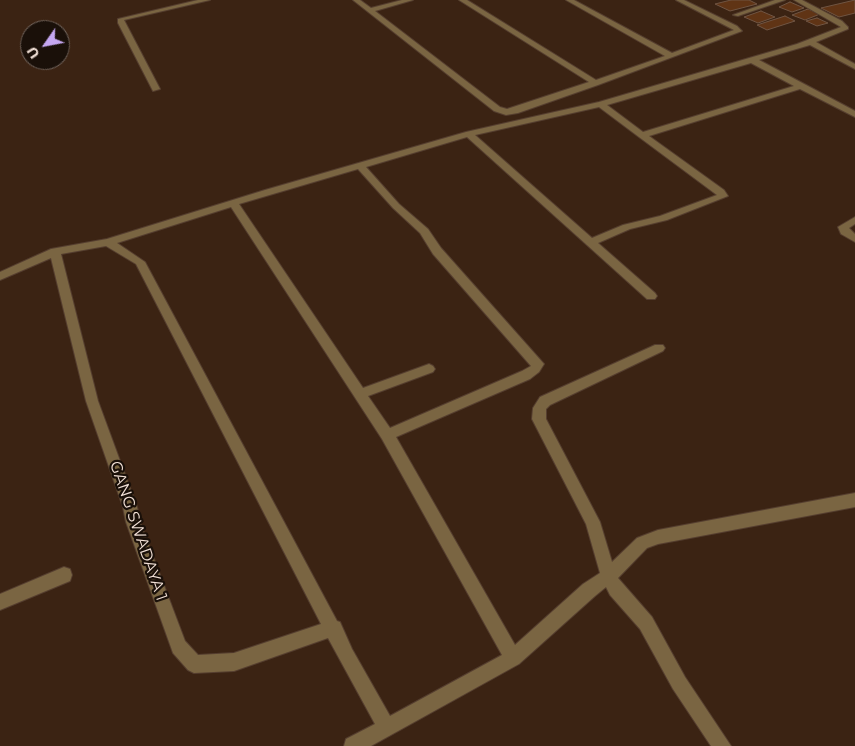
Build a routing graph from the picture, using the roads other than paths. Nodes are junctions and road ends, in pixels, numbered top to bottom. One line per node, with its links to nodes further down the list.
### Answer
1 (207, 0): 17 (street)
2 (356, 0): 9 (street)
3 (410, 0): 9 (street)
4 (462, 0): 15 (street)
5 (569, 0): 12 (street)
6 (679, 0): 12 (street)
7 (782, 0): 10 (street)
8 (797, 0): 11 (street)
9 (371, 10): 15 (street)
10 (736, 15)
11 (810, 42): 13 (street); 14 (street)
12 (671, 56): 15 (street)
13 (752, 60): 16 (street); 18 (street)
14 (855, 67)
15 (595, 83)
16 (801, 86): 19 (street); 21 (street)
17 (156, 89)
18 (601, 104): 20 (street); 21 (street)
19 (855, 114)
20 (469, 134): 22 (street); 27 (street)
21 (642, 135): 27 (street)
22 (361, 166): 23 (street); 34 (street)
23 (234, 204): 26 (street); 33 (street)
24 (855, 220): 25 (street)
25 (855, 240)
26 (108, 242): 28 (street); 39 (street)
27 (590, 242): 30 (street)
28 (55, 252): 29 (street); 39 (street, GANG SWADAYA 1)
29 (0, 276)
30 (651, 296)
31 (659, 348): 37 (street)
32 (429, 369): 33 (street)
33 (360, 394): 34 (street)
34 (387, 435): 40 (street)
35 (855, 500): 37 (street)
36 (64, 575): 38 (street)
37 (613, 582): 40 (street); 43 (street)
38 (0, 602)
39 (334, 628): 41 (street)
40 (513, 658): 41 (street)
41 (387, 727): 42 (street)
42 (353, 746)
43 (722, 746)

